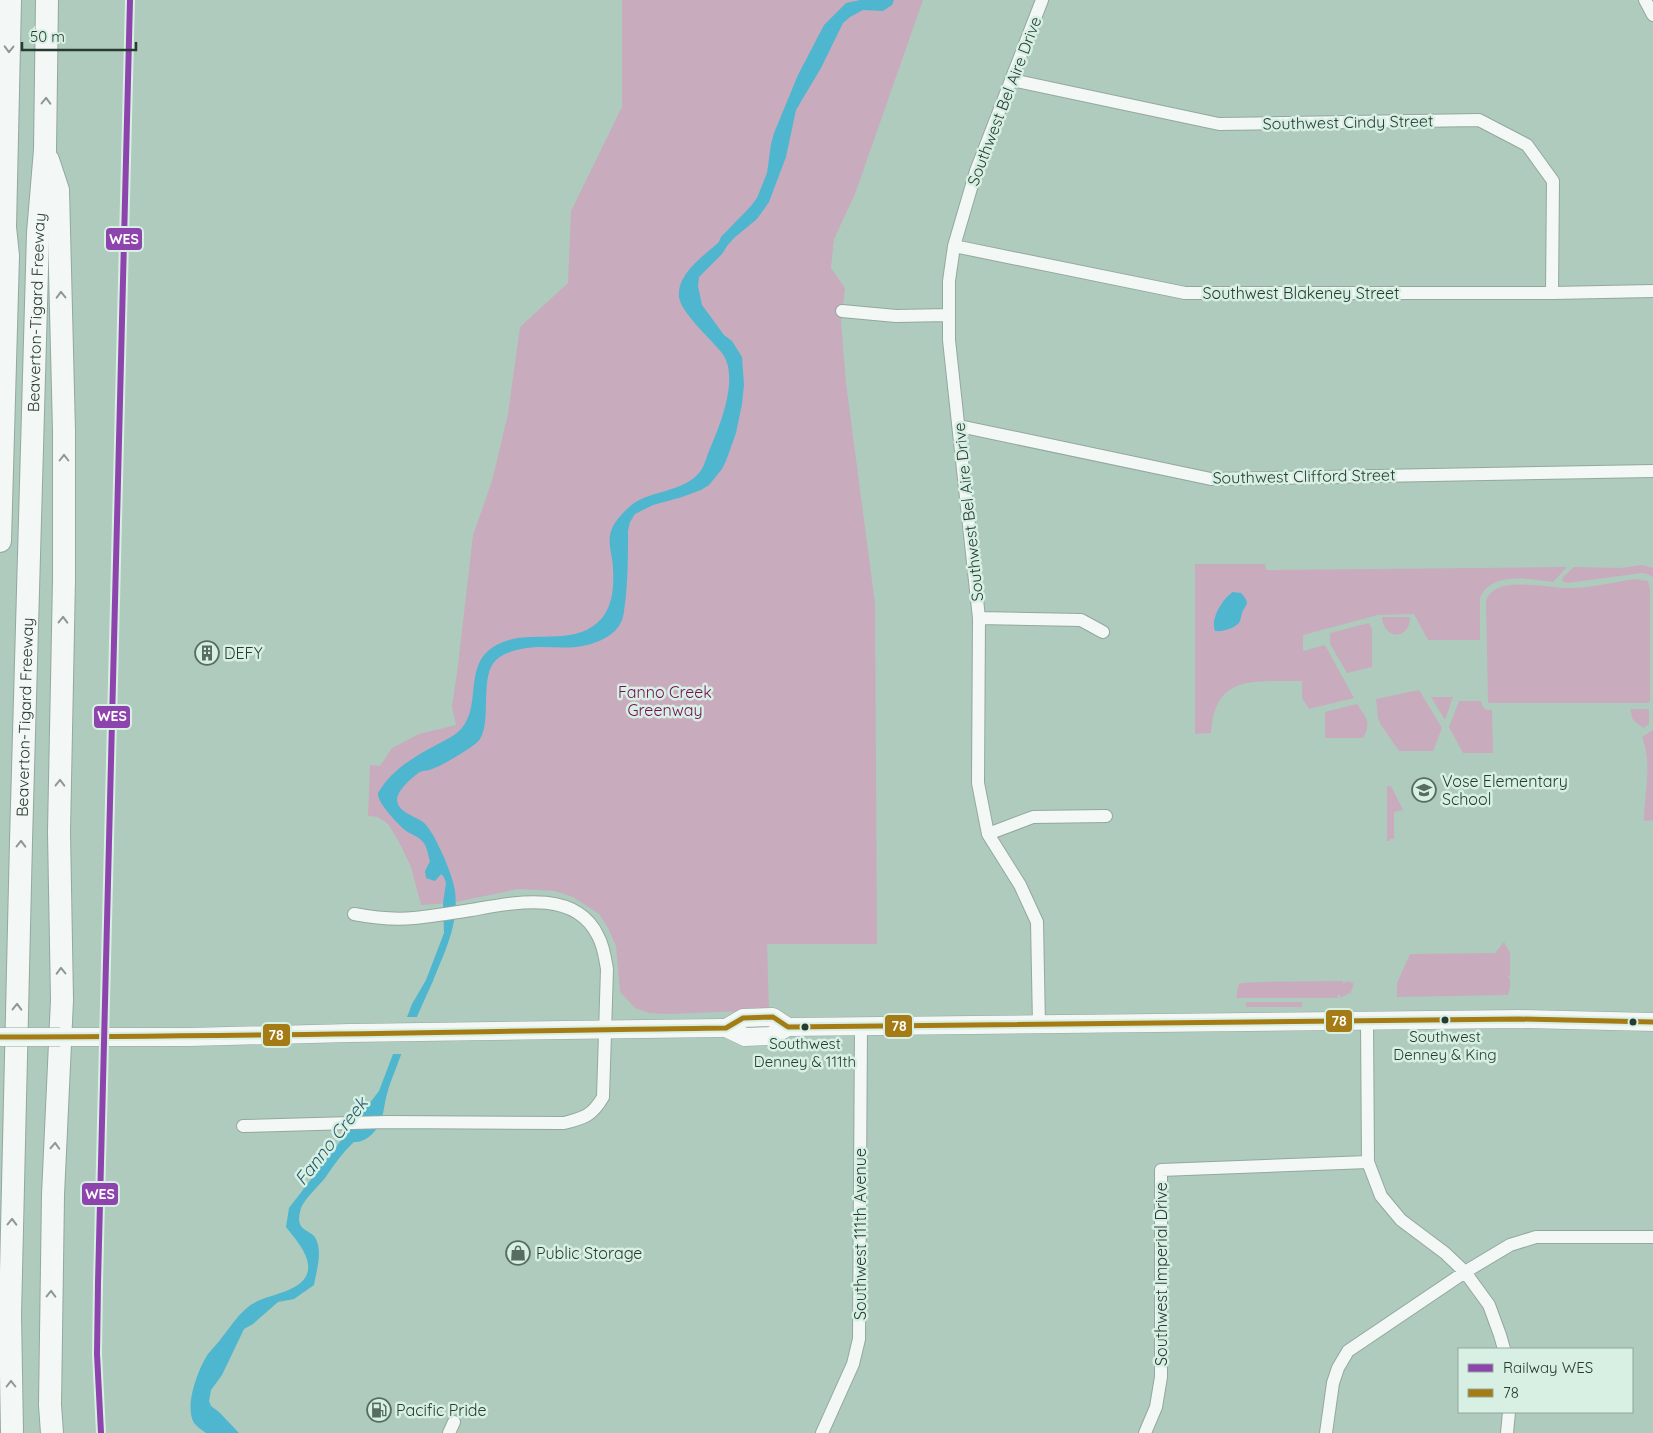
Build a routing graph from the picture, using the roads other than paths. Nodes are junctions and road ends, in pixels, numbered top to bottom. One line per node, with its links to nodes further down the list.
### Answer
1 (10, 0): 8 (highway, Beaverton-Tigard Freeway, one-way to 8)
2 (47, 0): 7 (highway, Beaverton-Tigard Freeway, one-way to 2)
3 (1042, 0): 6 (street, Southwest Bel Aire Drive)
4 (1645, 0): 5 (street)
5 (1653, 14)
6 (1012, 80): 9 (street, Southwest Bel Aire Drive); 11 (street, Southwest Cindy Street)
7 (45, 150): 28 (highway, one-way to 7); 35 (highway, Beaverton-Tigard Freeway, one-way to 7)
8 (3, 234): 16 (highway, Beaverton-Tigard Freeway)
9 (954, 246): 11 (street, Southwest Blakeney Street); 13 (street, Southwest Bel Aire Drive)
10 (1653, 291): 11 (street, Southwest Blakeney Street)
11 (1552, 293)
12 (842, 311): 13 (street)
13 (949, 315): 14 (street, Southwest Bel Aire Drive)
14 (960, 426): 15 (street, Southwest Clifford Street); 17 (street, Southwest Bel Aire Drive)
15 (1653, 471)
16 (0, 541)
17 (979, 618): 18 (street); 20 (street, Southwest Bel Aire Drive)
18 (1103, 632)
19 (1106, 816): 20 (street)
20 (988, 834): 24 (street, Southwest Bel Aire Drive)
21 (354, 914): 26 (street)
22 (1367, 1022): 23 (street); 24 (street); 30 (street)
23 (1653, 1022)
24 (1039, 1025): 25 (street)
25 (861, 1027): 26 (street); 37 (street, Southwest 111th Avenue)
26 (605, 1030): 28 (street); 29 (street)
27 (0, 1037): 28 (street, bridge)
28 (60, 1038): 36 (highway, one-way to 28)
29 (243, 1126)
30 (1368, 1162): 32 (street); 38 (street, Southwest Imperial Drive)
31 (1653, 1237): 32 (street)
32 (1464, 1272): 33 (street); 39 (street)
33 (1504, 1348)
34 (1509, 1413): 40 (street)
35 (12, 1433)
36 (52, 1433)
37 (822, 1433)
38 (1145, 1433)
39 (1326, 1433)
40 (1507, 1433)

